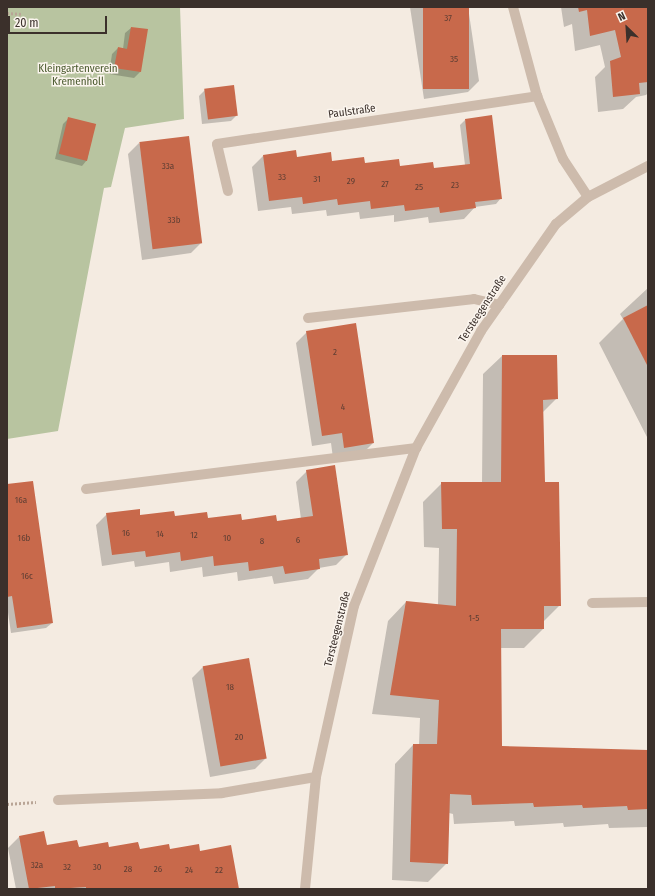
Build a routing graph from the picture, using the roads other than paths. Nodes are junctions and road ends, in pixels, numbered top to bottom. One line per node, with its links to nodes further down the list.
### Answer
1 (513, 7): 2 (street)
2 (537, 96): 4 (street, Paulstraße); 5 (street)
3 (648, 166): 5 (street)
4 (228, 191)
5 (588, 197): 6 (street, Tersteegenstraße)
6 (499, 305): 7 (street); 8 (street, Tersteegenstraße)
7 (308, 318)
8 (416, 448): 9 (street); 12 (street, Tersteegenstraße)
9 (86, 489)
10 (648, 602): 11 (street)
11 (592, 603)
12 (316, 777): 13 (street); 14 (street, Tersteegenstraße)
13 (58, 800)
14 (305, 889)

